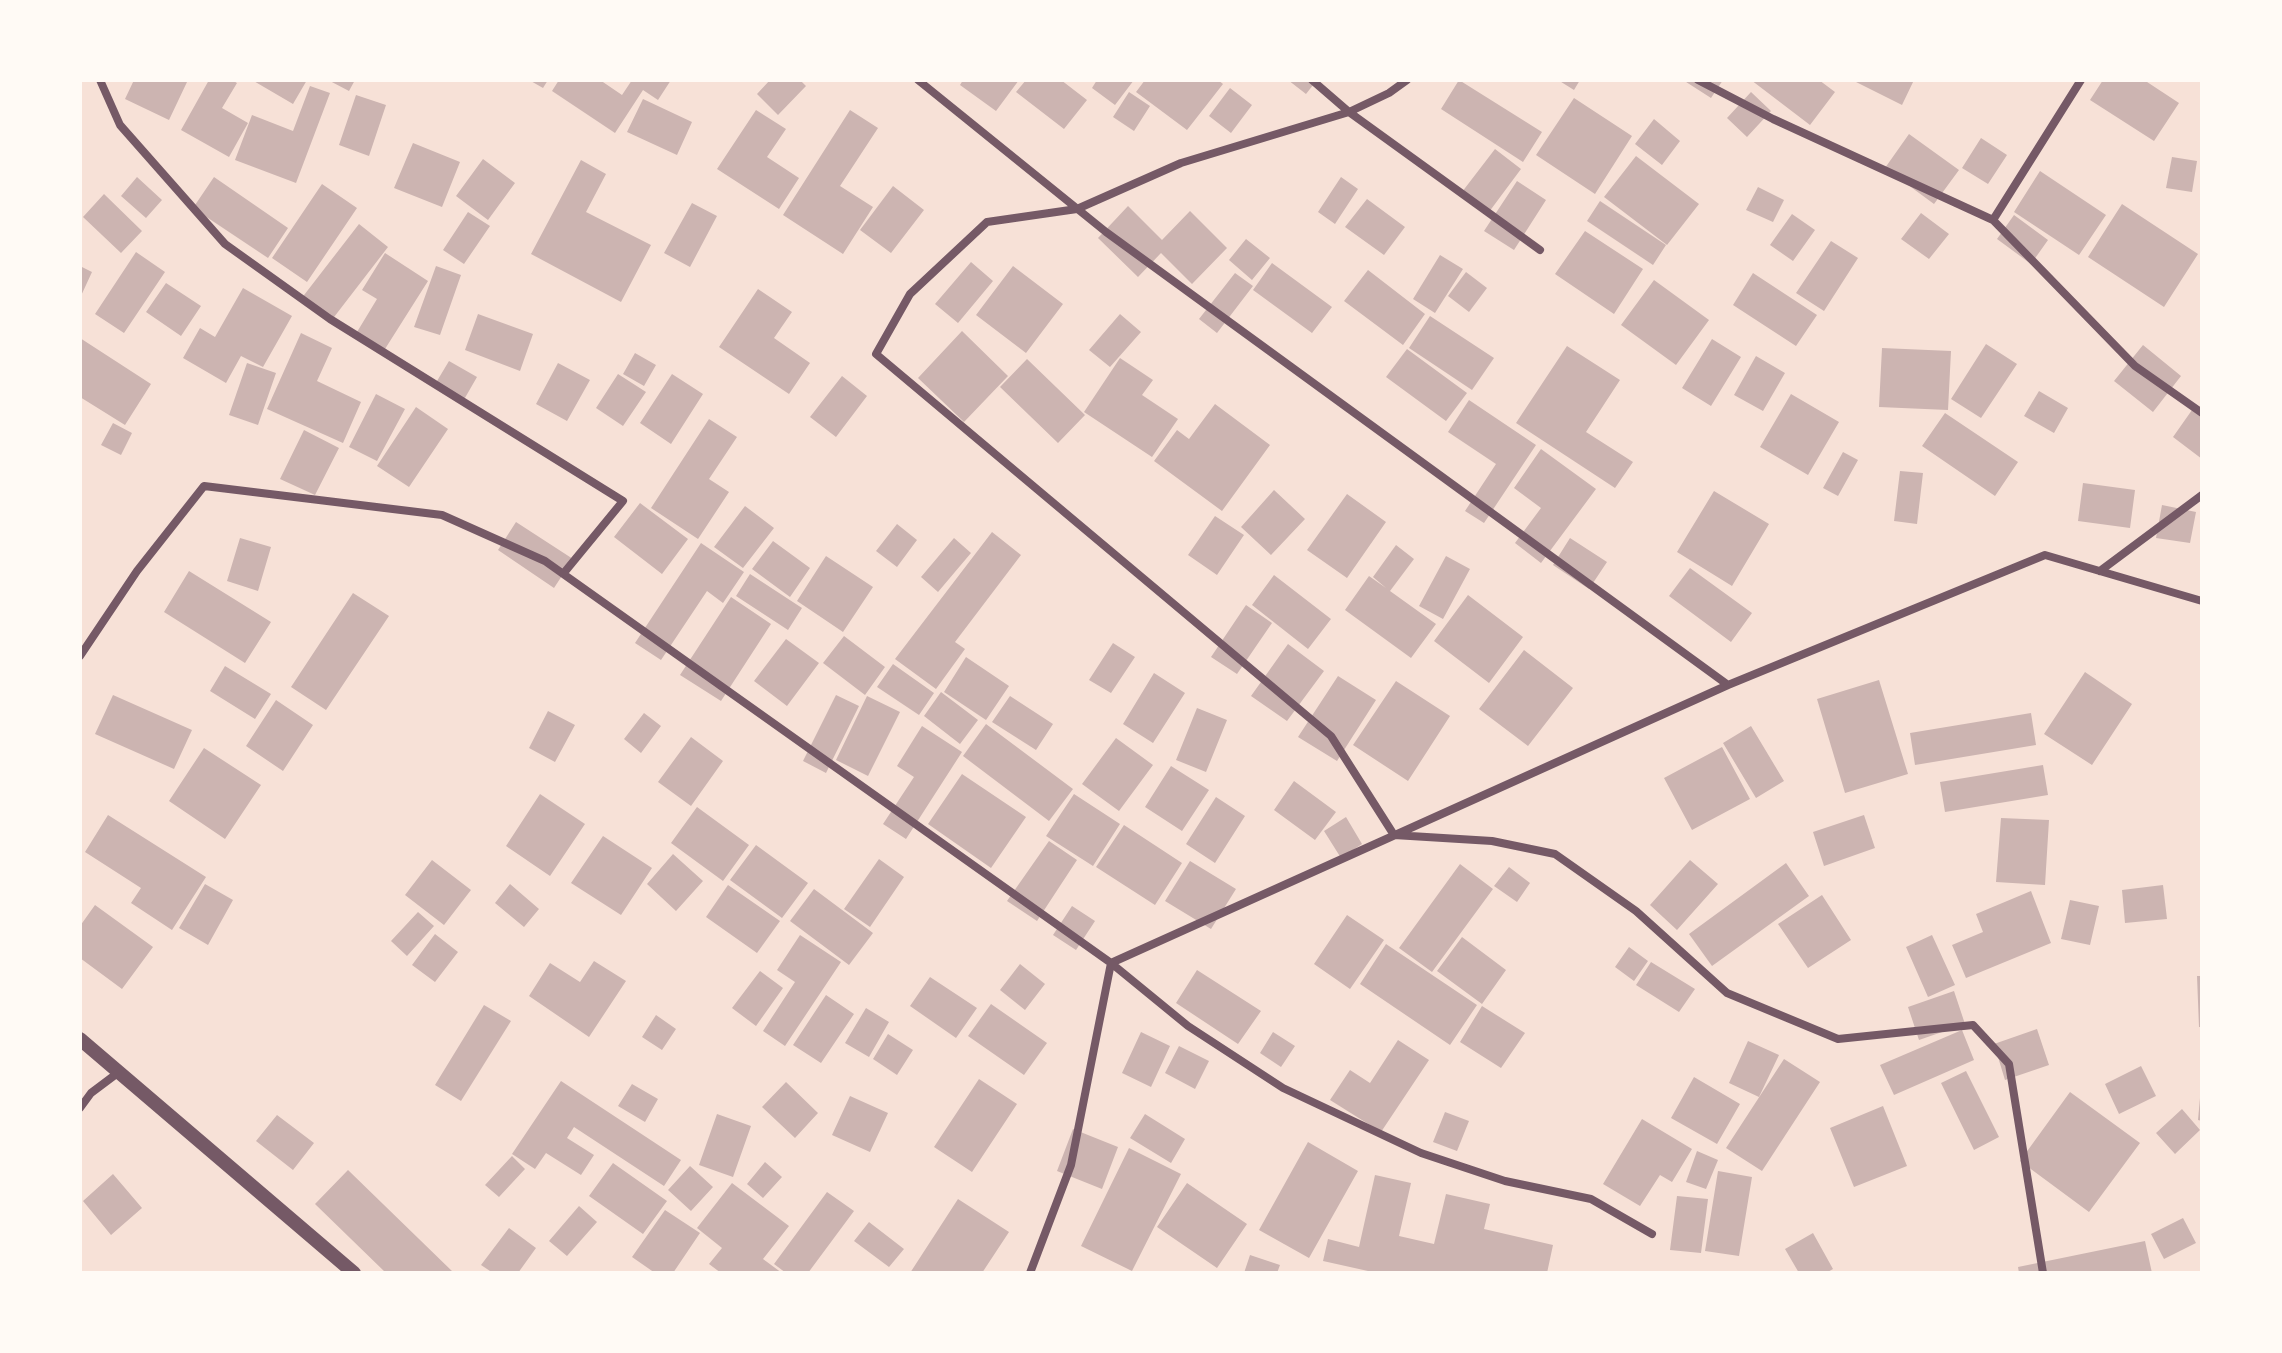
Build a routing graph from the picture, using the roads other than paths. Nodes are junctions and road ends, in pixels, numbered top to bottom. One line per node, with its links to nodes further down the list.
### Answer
1 (100, 80): 14 (street)
2 (918, 80): 8 (street)
3 (1312, 80): 7 (street)
4 (1407, 80): 7 (street)
5 (1698, 80): 9 (street)
6 (2081, 80): 9 (street)
7 (1349, 112): 8 (street); 10 (street)
8 (1077, 209): 17 (street); 18 (street)
9 (1993, 220): 11 (street)
10 (1540, 250)
11 (2202, 413)
12 (2202, 495): 13 (street)
13 (2100, 571): 15 (street); 17 (street)
14 (563, 574): 16 (street); 19 (street)
15 (2202, 601)
16 (80, 656)
17 (1728, 685): 18 (street)
18 (1394, 835): 19 (street); 26 (street)
19 (1111, 963): 23 (street); 25 (street)
20 (80, 1039): 21 (street)
21 (119, 1072): 22 (street); 24 (street)
22 (80, 1108)
23 (1652, 1234)
24 (354, 1273)
25 (1030, 1273)
26 (2043, 1273)

